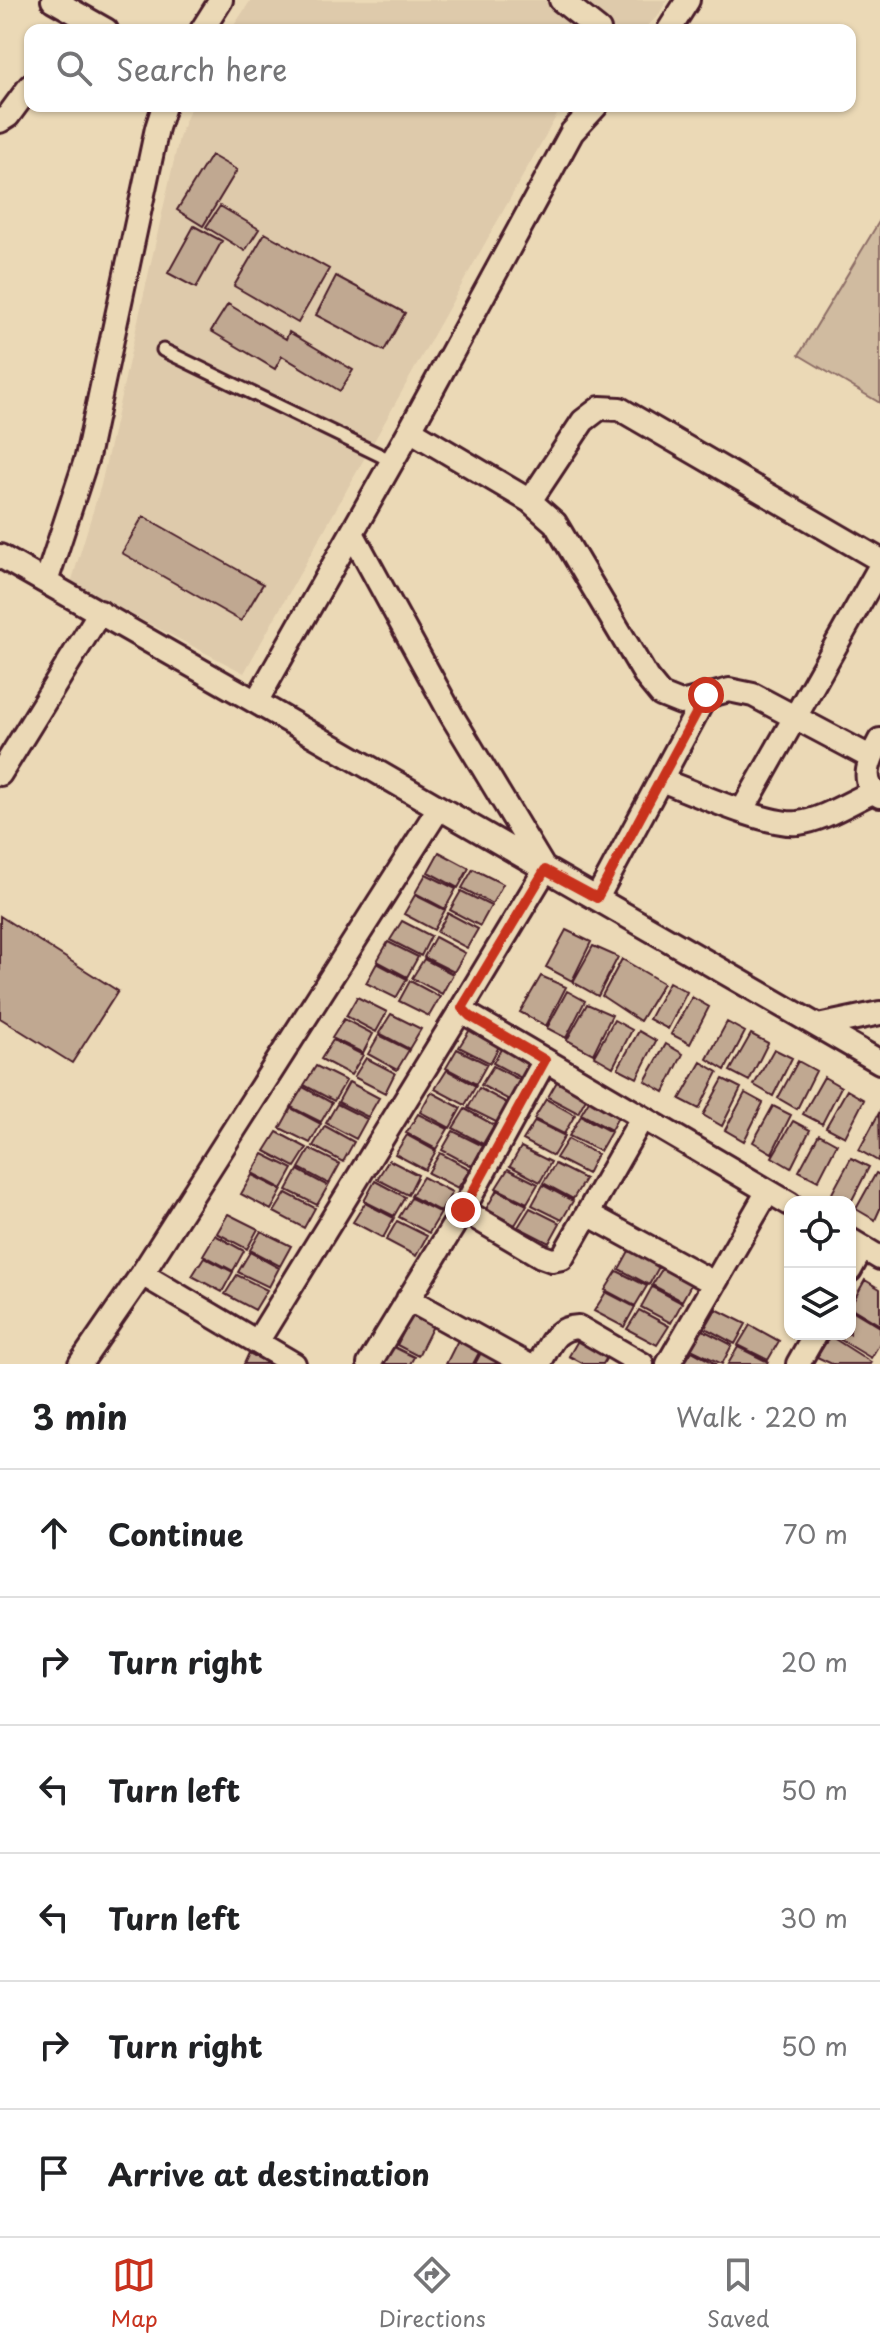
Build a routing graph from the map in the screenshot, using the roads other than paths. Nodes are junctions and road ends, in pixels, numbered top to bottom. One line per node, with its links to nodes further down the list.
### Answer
1 (221, 0): 6 (street)
2 (561, 0): 7 (street)
3 (688, 0): 8 (street)
4 (66, 10): 5 (street)
5 (94, 24)
6 (206, 24)
7 (591, 24)
8 (673, 24)
9 (24, 94): 12 (street)
10 (162, 112): 21 (street)
11 (589, 112): 14 (street)
12 (0, 121)
13 (163, 350): 15 (lane)
14 (410, 430): 15 (street); 16 (street)
15 (392, 461): 17 (street)
16 (530, 501): 19 (street); 23 (street)
17 (352, 533): 24 (street); 32 (street)
18 (0, 556): 21 (street)
19 (880, 560)
20 (880, 567): 25 (street)
21 (46, 582): 22 (street)
22 (100, 612): 24 (street); 27 (street)
23 (706, 695): 25 (street); 28 (street)
24 (256, 702): 30 (street)
25 (796, 718): 26 (street); 31 (street)
26 (875, 749): 29 (street)
27 (0, 774)
28 (661, 780): 31 (street); 33 (street)
29 (876, 794): 31 (street)
30 (439, 808): 32 (street); 46 (street)
31 (742, 811)
32 (545, 870): 33 (street); 34 (street)
33 (597, 898): 36 (street)
34 (462, 1008): 37 (street); 50 (street)
35 (880, 1013): 36 (street)
36 (818, 1026): 38 (street)
37 (545, 1060): 39 (street); 42 (street)
38 (880, 1062)
39 (642, 1118): 40 (street); 43 (street)
40 (768, 1191): 41 (street); 47 (street)
41 (784, 1200)
42 (463, 1210): 43 (street); 48 (street)
43 (588, 1214): 47 (street)
44 (864, 1249): 45 (street)
45 (851, 1268)
46 (142, 1274): 50 (street); 51 (street)
47 (714, 1283): 57 (street)
48 (408, 1299): 53 (street); 54 (street)
49 (812, 1340): 58 (street)
50 (257, 1342): 52 (street)
51 (80, 1364)
52 (294, 1364)
53 (369, 1364)
54 (526, 1364)
55 (539, 1364): 56 (street)
56 (642, 1364)
57 (668, 1364)
58 (798, 1364)

